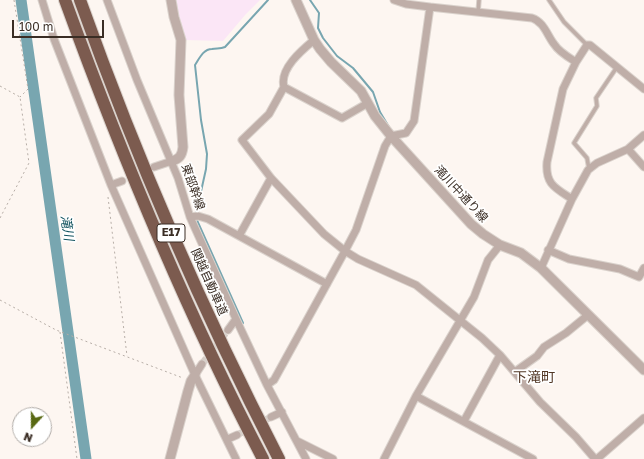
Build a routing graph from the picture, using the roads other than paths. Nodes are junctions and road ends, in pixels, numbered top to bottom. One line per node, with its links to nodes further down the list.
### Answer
1 (42, 0): 28 (street)
2 (65, 0): 58 (highway, E17)
3 (80, 0): 59 (highway, 関越自動車道 / E17)
4 (107, 0): 22 (street)
5 (172, 0): 22 (street, 東部幹線)
6 (394, 0): 10 (street)
7 (479, 0): 11 (lane)
8 (549, 0): 13 (lane)
9 (299, 1): 12 (street, 滝川中通り線)
10 (430, 7): 11 (street); 20 (street)
11 (478, 13): 14 (street)
12 (314, 40): 16 (street); 18 (street, 滝川中通り線)
13 (587, 45): 14 (street); 15 (street)
14 (576, 62): 29 (street)
15 (617, 67): 17 (street); 25 (lane)
16 (284, 87): 18 (street); 26 (street)
17 (644, 89)
18 (368, 103): 20 (street, 滝川中通り線)
19 (644, 135): 21 (street)
20 (391, 136): 32 (street, 滝川中通り線); 34 (street)
21 (628, 149): 24 (street); 25 (street)
22 (172, 161): 23 (street); 30 (street, 東部幹線)
23 (154, 167)
24 (644, 168)
25 (589, 169): 29 (street)
26 (271, 178): 31 (street); 34 (street)
27 (122, 181): 28 (street)
28 (111, 185): 46 (street)
29 (572, 199): 33 (street)
30 (194, 217): 31 (street); 39 (street, 東部幹線)
31 (239, 236): 37 (street)
32 (500, 245): 35 (street, 滝川中通り線); 40 (street)
33 (548, 250): 35 (street); 36 (street)
34 (345, 251): 37 (street); 40 (street)
35 (541, 268): 38 (street, 滝川中通り線)
36 (644, 268)
37 (327, 284): 47 (street)
38 (588, 315): 44 (street, 滝川中通り線); 45 (street)
39 (236, 319): 41 (street); 47 (street, 東部幹線)
40 (460, 320): 42 (street); 48 (street)
41 (228, 330)
42 (500, 354): 45 (street); 52 (street)
43 (202, 364): 46 (street)
44 (643, 366)
45 (516, 372): 64 (street)
46 (193, 378): 54 (street); 56 (street)
47 (268, 385): 49 (street, 東部幹線)
48 (416, 396): 52 (street); 62 (street)
49 (282, 412): 50 (street); 55 (street, 東部幹線)
50 (271, 417)
51 (644, 418): 64 (street)
52 (464, 421): 63 (street)
53 (238, 435): 54 (street)
54 (228, 439): 57 (street)
55 (297, 441): 60 (street, 東部幹線); 61 (street)
56 (170, 459)
57 (236, 459)
58 (263, 459)
59 (279, 459)
60 (306, 459)
61 (333, 459)
62 (384, 459)
63 (533, 459)
64 (596, 459)

